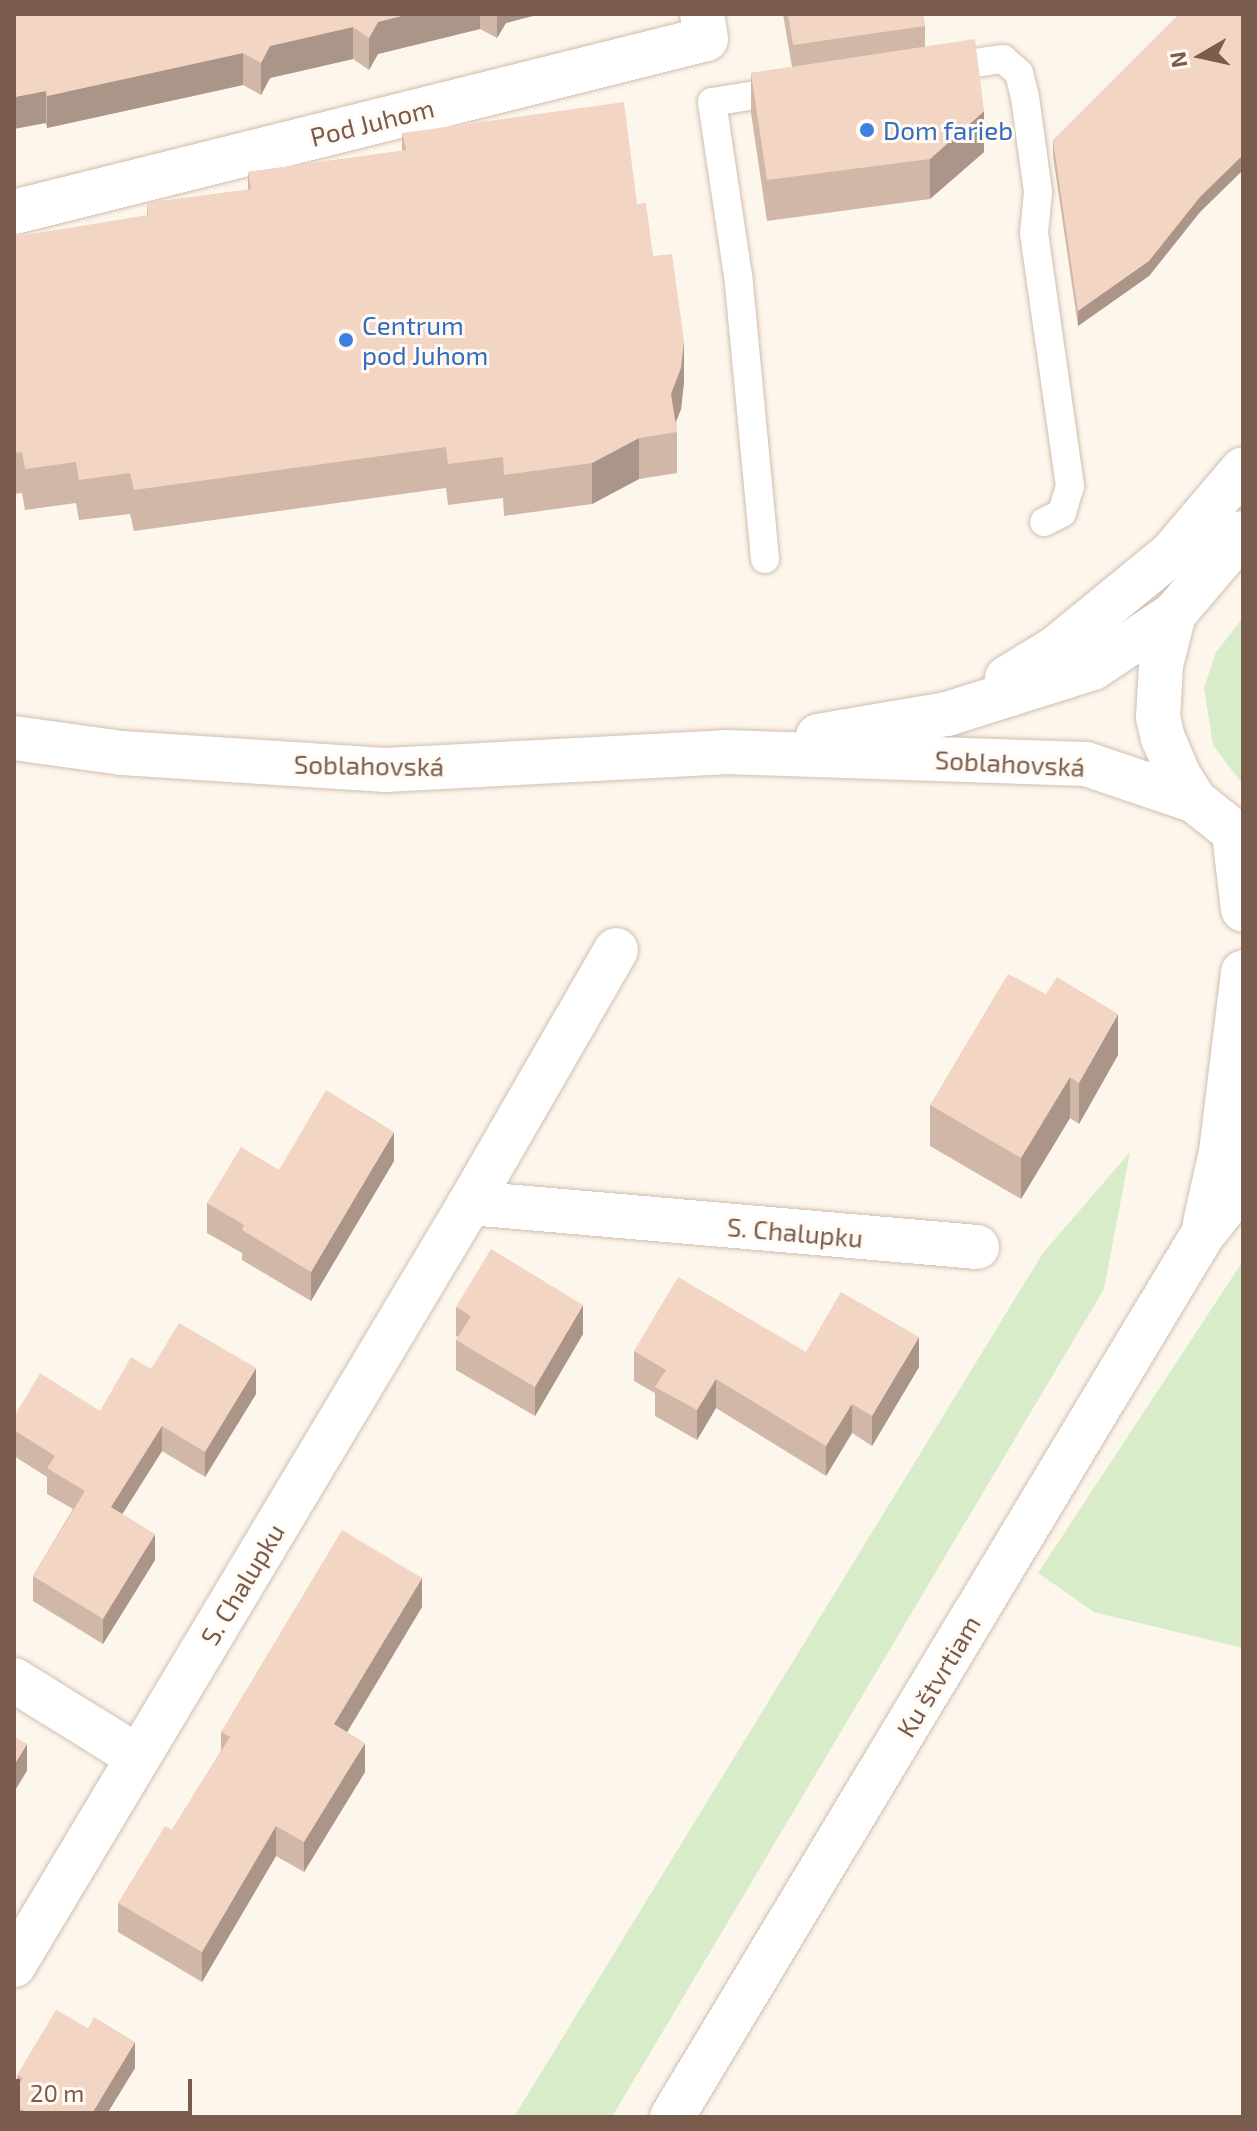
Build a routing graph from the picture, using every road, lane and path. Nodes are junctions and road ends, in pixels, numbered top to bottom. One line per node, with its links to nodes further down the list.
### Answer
1 (702, 14): 4 (street, Pod Juhom)
2 (908, 73): 6 (lane)
3 (814, 87): 8 (lane)
4 (14, 212)
5 (1243, 469): 10 (street, Soblahovská)
6 (1044, 522)
7 (1243, 533): 9 (street)
8 (765, 559)
9 (1174, 614): 10 (street, Soblahovská); 13 (street)
10 (947, 714): 12 (street, Soblahovská)
11 (14, 738): 12 (street, Soblahovská)
12 (725, 752): 13 (street, Soblahovská)
13 (1195, 801): 14 (street)
14 (1238, 836): 15 (street)
15 (1243, 909)
16 (616, 950): 19 (street, S. Chalupku)
17 (1243, 972): 20 (street, Ku štvrtiam)
18 (1243, 1184): 20 (street, Ku štvrtiam)
19 (470, 1203): 21 (street, S. Chalupku); 23 (street, S. Chalupku)
20 (1203, 1234): 25 (street, Ku štvrtiam)
21 (977, 1247)
22 (14, 1680): 23 (street)
23 (138, 1757): 24 (street, S. Chalupku)
24 (14, 1965)
25 (672, 2117)

